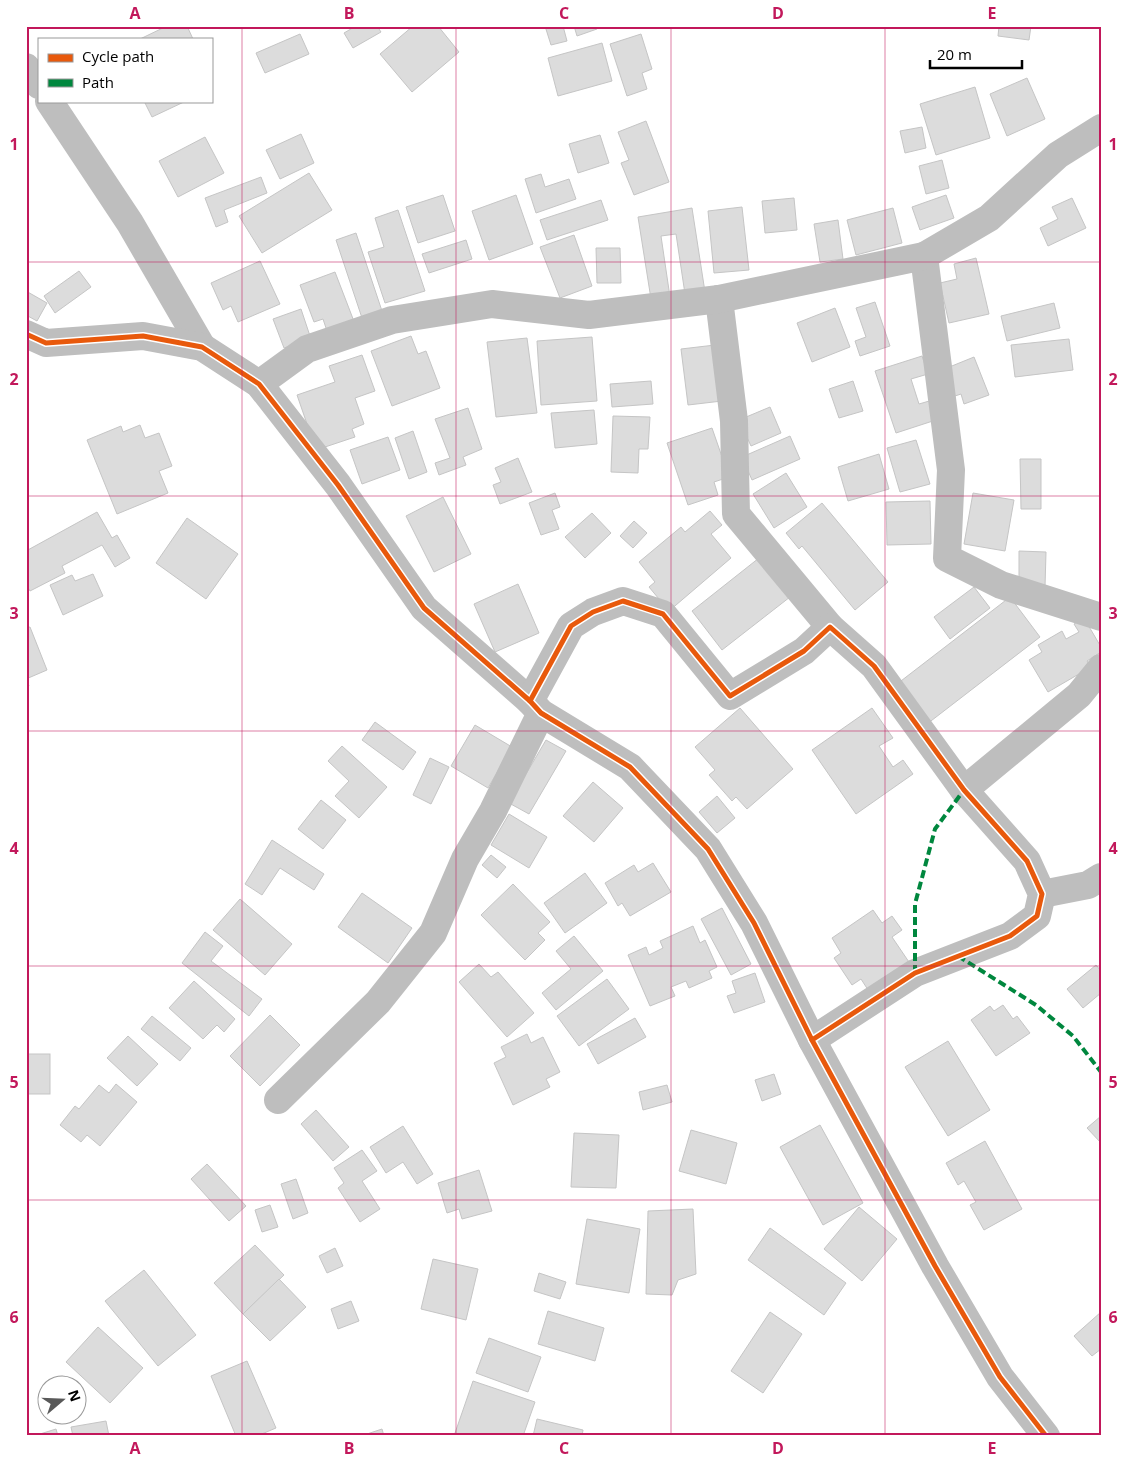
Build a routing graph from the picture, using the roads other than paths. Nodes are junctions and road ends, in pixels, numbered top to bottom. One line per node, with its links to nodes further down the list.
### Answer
1 (26, 66): 2 (street)
2 (38, 84)
3 (50, 102): 8 (street)
4 (1101, 128): 5 (street)
5 (924, 256): 6 (street); 10 (street)
6 (719, 299): 9 (street); 11 (street)
7 (33, 345): 8 (street)
8 (202, 347): 9 (street)
9 (259, 384): 13 (street)
10 (1101, 617)
11 (830, 627): 13 (street); 14 (street)
12 (1101, 668): 14 (street)
13 (536, 707): 17 (street); 18 (street)
14 (964, 790): 16 (street)
15 (1101, 878): 16 (street)
16 (1042, 894): 17 (street)
17 (812, 1040): 19 (street)
18 (278, 1100)
19 (1046, 1436)

